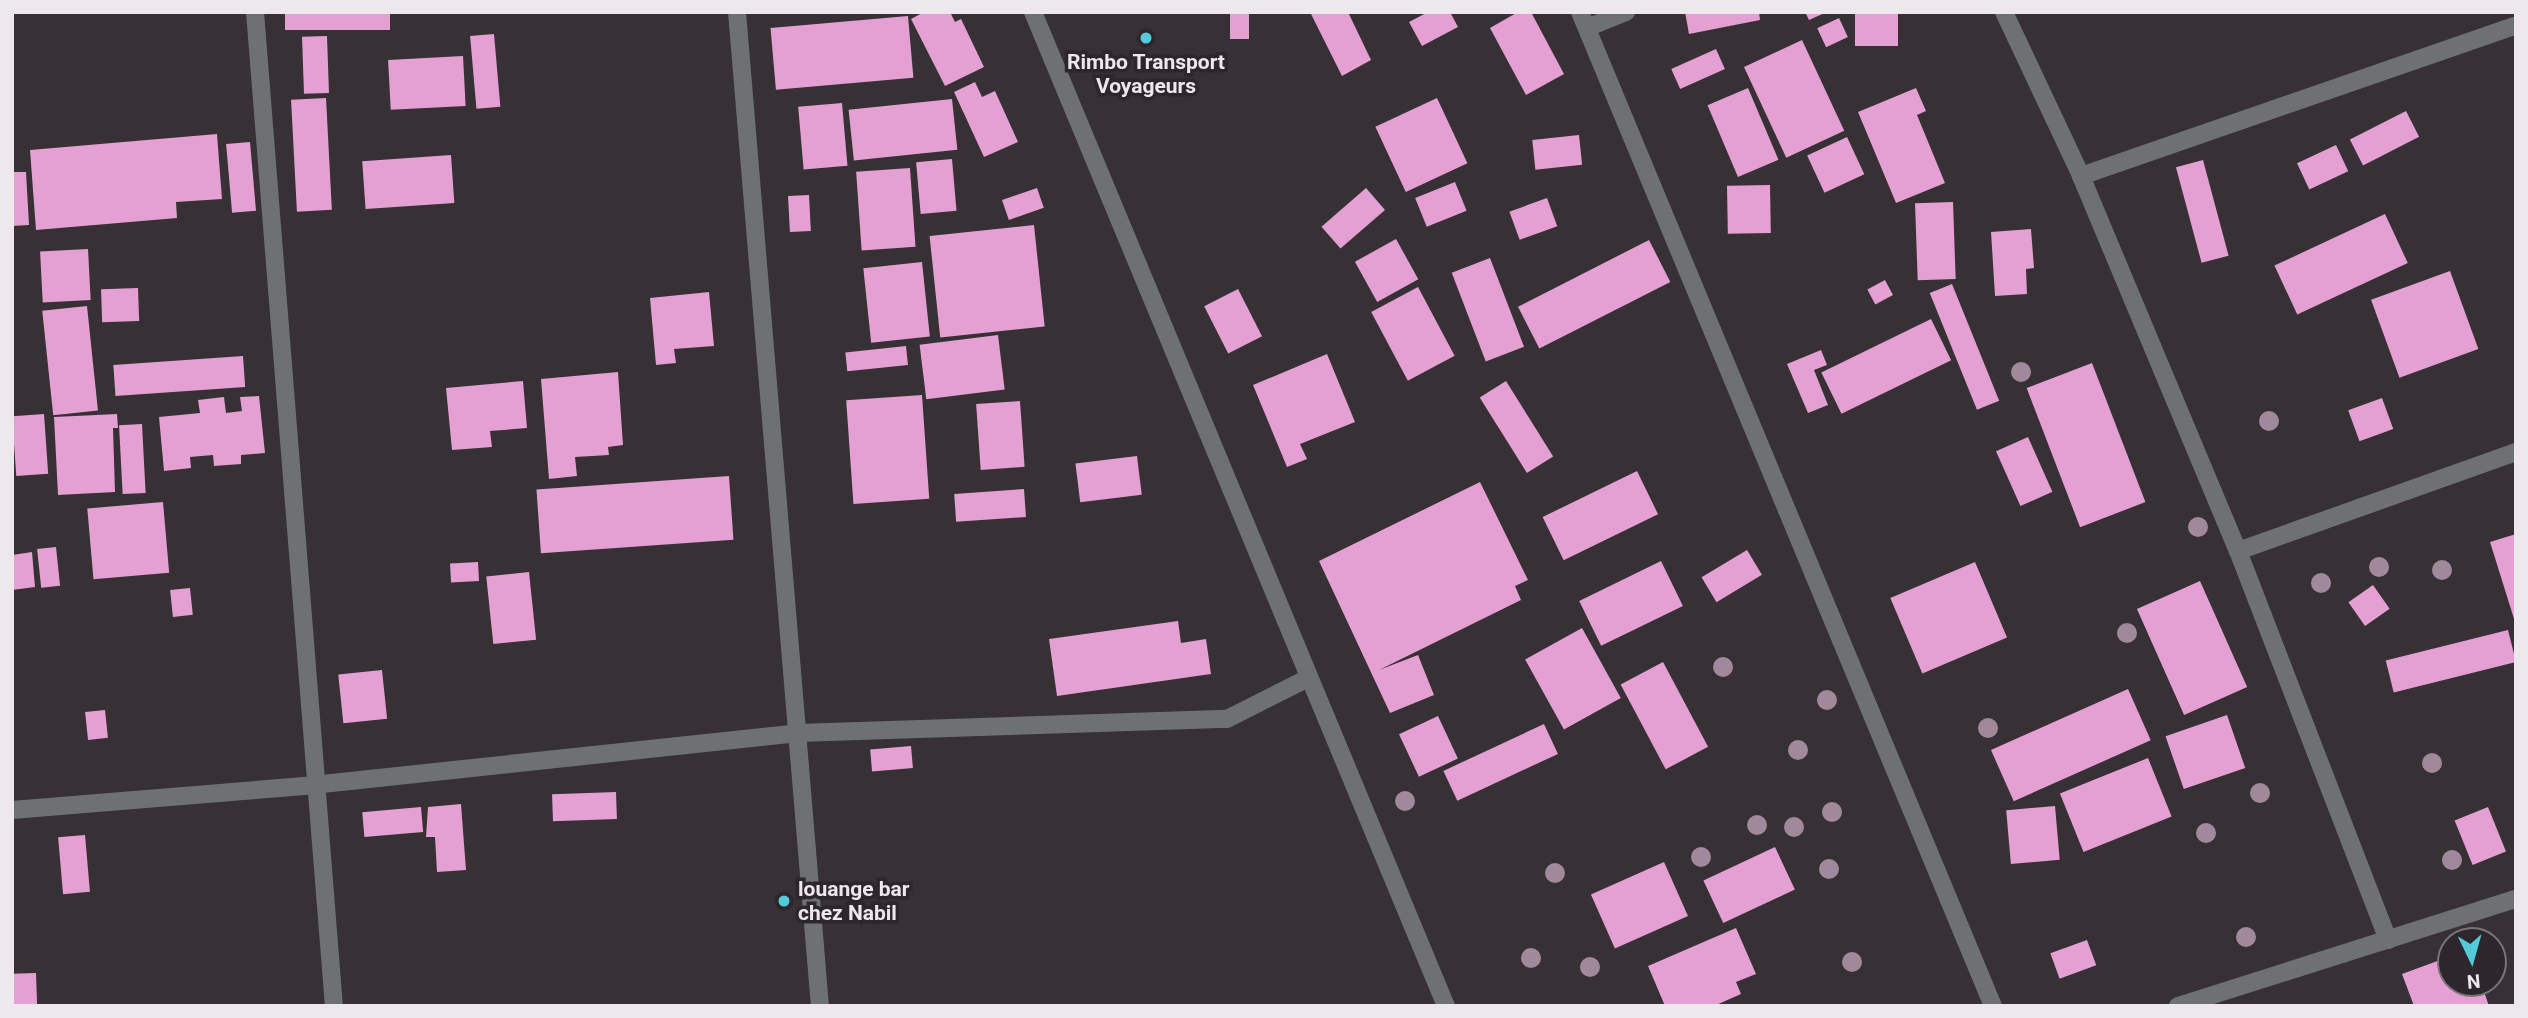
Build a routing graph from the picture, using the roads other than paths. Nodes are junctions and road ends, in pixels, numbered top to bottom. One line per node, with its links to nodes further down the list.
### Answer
1 (255, 12): 13 (street)
2 (737, 12): 12 (street)
3 (1033, 12): 11 (street)
4 (1626, 12): 6 (street)
5 (2004, 12): 8 (street)
6 (1584, 20): 20 (street)
7 (2516, 25): 8 (street)
8 (2081, 176): 10 (street)
9 (2516, 452): 10 (street)
10 (2238, 551): 16 (street)
11 (1308, 678): 12 (street); 19 (street)
12 (798, 733): 13 (street); 18 (street)
13 (313, 785): 14 (street); 17 (street)
14 (12, 810)
15 (2516, 899): 16 (street)
16 (2388, 940): 21 (street)
17 (334, 1006)
18 (820, 1006)
19 (1446, 1006)
20 (1993, 1006)
21 (2178, 1006)

